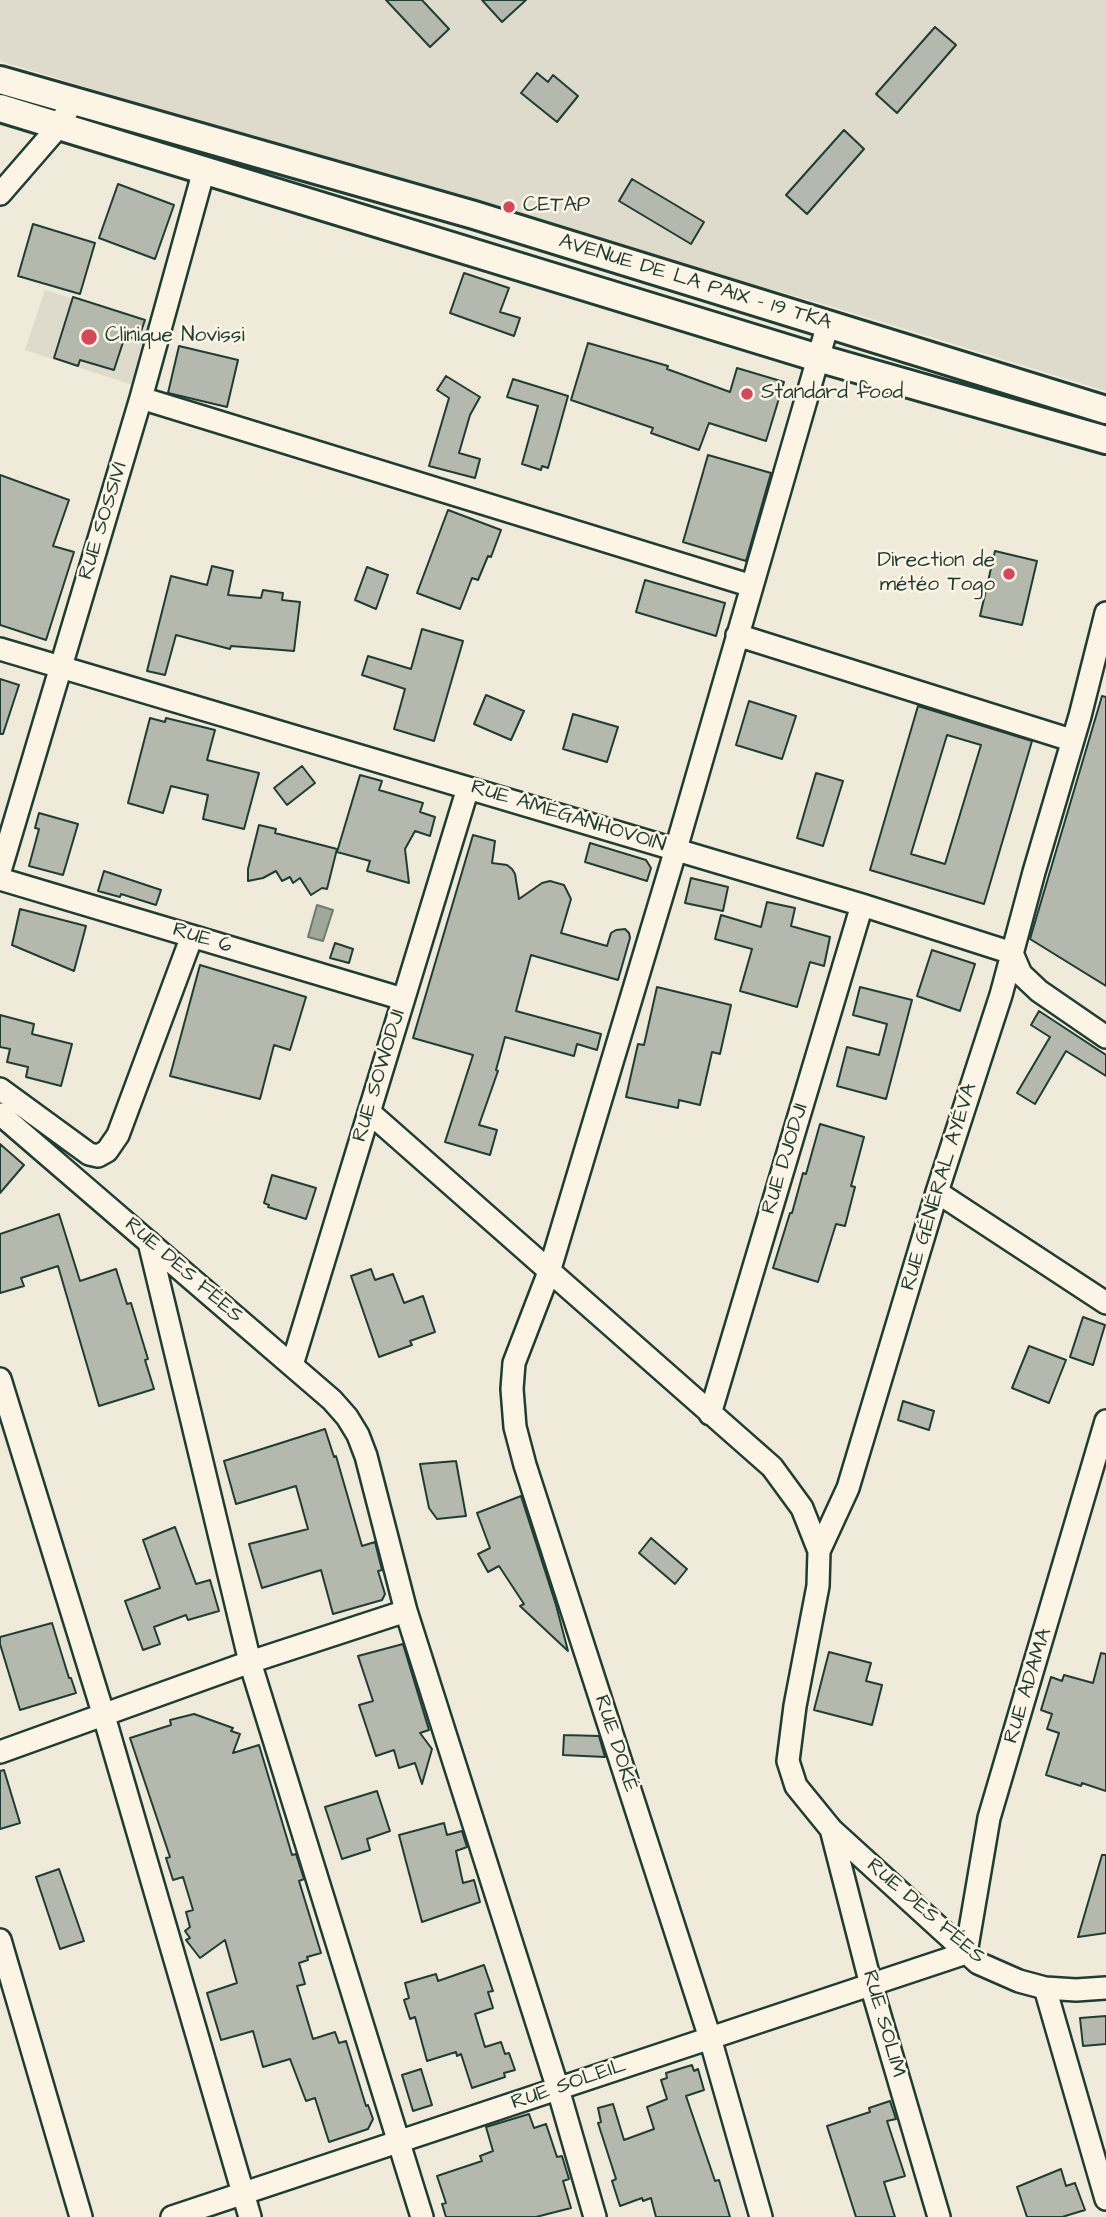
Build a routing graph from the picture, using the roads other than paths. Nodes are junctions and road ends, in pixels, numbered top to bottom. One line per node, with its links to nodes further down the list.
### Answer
1 (0, 80): 2 (main road, AVENUE DE LA PAIX - 19 TKA)
2 (73, 100): 4 (street); 6 (main road, AVENUE DE LA PAIX - 19 TKA)
3 (0, 108): 4 (main road, AVENUE DE LA PAIX - 19 TKA)
4 (60, 126): 5 (main road, AVENUE DE LA PAIX - 19 TKA); 7 (street)
5 (204, 170): 8 (main road, AVENUE DE LA PAIX - 19 TKA); 11 (street, RUE SOSSIVI)
6 (343, 176): 8 (main road); 9 (main road, AVENUE DE LA PAIX - 19 TKA)
7 (0, 194)
8 (333, 210): 10 (main road, AVENUE DE LA PAIX - 19 TKA)
9 (828, 324): 10 (street, RUE DOKÉ); 12 (main road, AVENUE DE LA PAIX - 19 TKA)
10 (818, 358): 13 (main road, AVENUE DE LA PAIX - 19 TKA); 14 (street, RUE DOKÉ)
11 (141, 398): 14 (street); 19 (street, RUE SOSSIVI)
12 (1106, 410)
13 (1106, 440)
14 (752, 586): 16 (street, RUE DOKÉ)
15 (1106, 613): 18 (street, RUE GÉNÉRAL AYÉVA)
16 (737, 635): 20 (street); 22 (street, RUE DOKÉ)
17 (0, 649): 19 (street, RUE AMÉGANHOVOIN)
18 (1101, 663): 20 (street, RUE GÉNÉRAL AYÉVA)
19 (61, 667): 21 (street, RUE AMÉGANHOVOIN); 23 (street, RUE SOSSIVI)
20 (1072, 740): 27 (street, RUE GÉNÉRAL AYÉVA)
21 (468, 788): 22 (street, RUE AMÉGANHOVOIN); 28 (street, RUE SOWODJI)
22 (676, 849): 25 (street, RUE AMÉGANHOVOIN); 35 (street, RUE DOKÉ)
23 (0, 871)
24 (0, 878): 26 (street, RUE 6)
25 (862, 905): 27 (street, RUE AMÉGANHOVOIN); 39 (street, RUE DJODJI)
26 (192, 936): 28 (street, RUE 6); 30 (street)
27 (1012, 953): 29 (street); 33 (street, RUE GÉNÉRAL AYÉVA)
28 (403, 999): 31 (street, RUE SOWODJI)
29 (1106, 1037)
30 (0, 1089)
31 (369, 1112): 35 (street); 37 (street, RUE SOWODJI)
32 (0, 1114): 34 (street, RUE DES FÉES)
33 (937, 1192): 36 (street); 41 (street, RUE GÉNÉRAL AYÉVA)
34 (149, 1242): 37 (street, RUE DES FÉES); 43 (street)
35 (550, 1272): 39 (street); 53 (street, RUE DOKÉ)
36 (1106, 1303)
37 (292, 1364): 42 (street, RUE DES FÉES)
38 (0, 1379): 44 (street)
39 (710, 1414): 41 (street)
40 (1106, 1422): 49 (street, RUE ADAMA)
41 (819, 1551): 46 (street, RUE GÉNÉRAL AYÉVA)
42 (406, 1611): 43 (street); 54 (street, RUE DES FÉES)
43 (250, 1662): 44 (street); 55 (street)
44 (104, 1716): 45 (street); 56 (street)
45 (0, 1752)
46 (788, 1761): 47 (street, RUE DES FÉES)
47 (831, 1829): 49 (street, RUE DES FÉES); 50 (street, RUE SOLIM)
48 (0, 1940): 58 (street)
49 (966, 1953): 50 (street, RUE SOLEIL); 51 (street, RUE DES FÉES)
50 (871, 1985): 53 (street, RUE SOLEIL); 64 (street, RUE SOLIM)
51 (1045, 1988): 52 (street, RUE DES FÉES); 57 (street)
52 (1106, 1989)
53 (710, 2038): 54 (street, RUE SOLEIL); 63 (street, RUE DOKÉ)
54 (558, 2089): 55 (street, RUE SOLEIL); 62 (street, RUE DES FÉES)
55 (400, 2143): 56 (street, RUE SOLEIL); 61 (street)
56 (243, 2193): 59 (street, RUE SOLEIL); 60 (street)
57 (1106, 2199)
58 (81, 2217)
59 (172, 2217)
60 (250, 2217)
61 (422, 2217)
62 (595, 2217)
63 (761, 2217)
64 (939, 2217)

